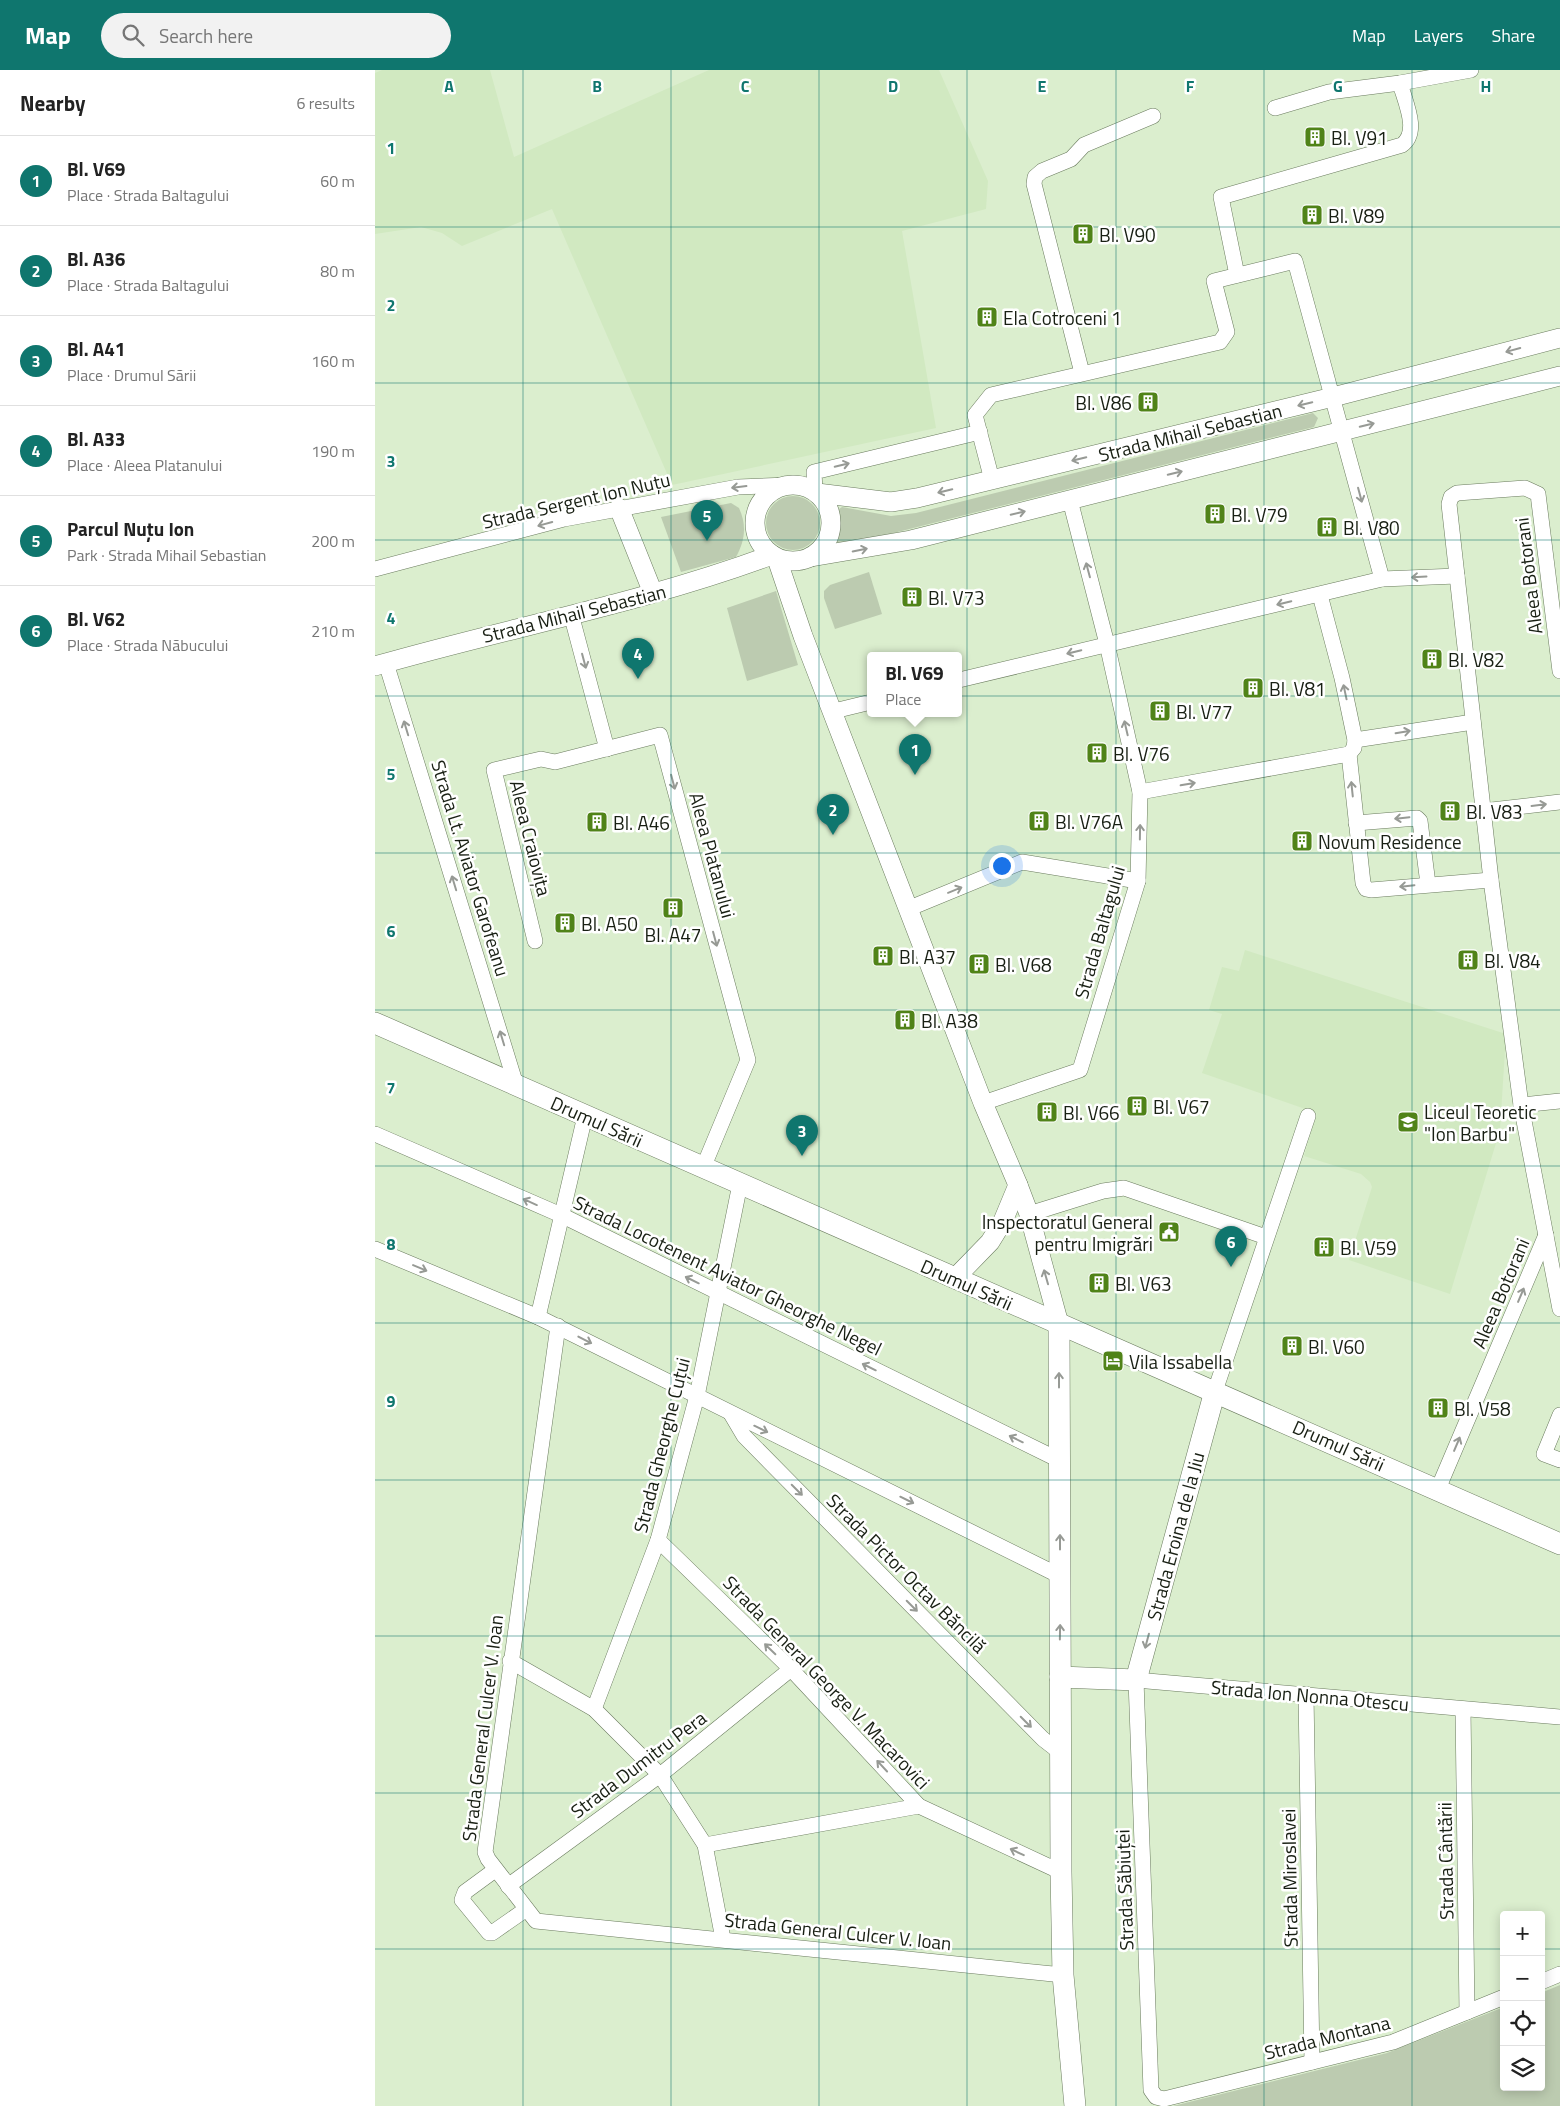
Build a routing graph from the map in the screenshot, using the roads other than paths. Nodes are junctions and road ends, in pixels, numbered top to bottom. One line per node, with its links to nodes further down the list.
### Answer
1 (1471, 70): 2 (street)
2 (1400, 83): 3 (street); 5 (street)
3 (1275, 108)
4 (1153, 116): 7 (street)
5 (1237, 275): 7 (street); 11 (street)
6 (1560, 338): 11 (street, Strada Mihail Sebastian, one-way to 11)
7 (1082, 373): 13 (street)
8 (1560, 376): 9 (street, Strada Mihail Sebastian)
9 (1539, 382): 10 (street); 12 (street, Strada Mihail Sebastian, one-way to 9)
10 (1560, 389)
11 (1333, 397): 12 (street); 14 (street, Strada Mihail Sebastian, one-way to 14)
12 (1343, 431): 17 (street, Strada Mihail Sebastian, one-way to 12); 23 (street, one-way to 23)
13 (980, 432): 14 (street); 16 (street, one-way to 13)
14 (992, 480): 16 (street, Strada Mihail Sebastian, one-way to 16)
15 (788, 485): 16 (street); 18 (street, Strada Sergent Ion Nuțu, one-way to 18); 19 (street)
16 (816, 492): 20 (street)
17 (1070, 500): 20 (street, Strada Mihail Sebastian, one-way to 17); 28 (street, Strada Baltagului, one-way to 17)
18 (619, 508): 21 (street, Strada Sergent Ion Nuțu, one-way to 21); 25 (street)
19 (775, 557): 20 (street); 24 (street); 25 (street, Strada Mihail Sebastian)
20 (806, 559): 24 (street)
21 (375, 569)
22 (1457, 576): 23 (street, one-way to 23); 30 (street, Aleea Botorani); 34 (street, Aleea Botorani)
23 (1382, 579): 26 (street)
24 (787, 588): 33 (street)
25 (653, 593): 27 (street, Strada Mihail Sebastian)
26 (1320, 594): 28 (street, one-way to 28); 35 (street, one-way to 26)
27 (571, 614): 29 (street, Strada Mihail Sebastian); 36 (street, one-way to 36)
28 (1107, 644): 31 (street, one-way to 31); 37 (street, Strada Baltagului, one-way to 28)
29 (381, 665): 47 (street, Strada Lt. Aviator Garofeanu, one-way to 29)
30 (1560, 671)
31 (962, 679)
32 (867, 703): 33 (street)
33 (833, 711): 44 (street)
34 (1473, 722): 35 (street, one-way to 34); 39 (street, Aleea Botorani)
35 (1352, 747): 37 (street, one-way to 35); 40 (street, one-way to 35)
36 (607, 749): 45 (street, Aleea Craiovița); 54 (street, Aleea Platanului, one-way to 54)
37 (1140, 792): 41 (street, Strada Baltagului, one-way to 37)
38 (1560, 802): 39 (street, one-way to 38)
39 (1483, 812): 42 (street, Aleea Botorani)
40 (1356, 823): 43 (street, one-way to 40); 43 (street, one-way to 40)
41 (1138, 876): 44 (street, one-way to 41); 49 (street, Strada Baltagului)
42 (1491, 880): 43 (street); 50 (street, Aleea Botorani)
43 (1428, 884)
44 (909, 908): 49 (street)
45 (535, 941)
46 (375, 1023): 47 (main road, Drumul Sării)
47 (516, 1085): 51 (main road, Drumul Sării)
48 (1560, 1101): 50 (street)
49 (983, 1103): 56 (street)
50 (1521, 1105): 59 (street, Aleea Botorani)
51 (585, 1116): 54 (main road, Drumul Sării); 58 (street)
52 (1308, 1116): 60 (street)
53 (375, 1134): 58 (street, Strada Locotenent Aviator Gheorghe Negel, one-way to 53)
54 (703, 1168): 55 (main road, Drumul Sării)
55 (740, 1184): 62 (main road, Drumul Sării); 63 (street, Strada Gheorghe Cuțui)
56 (1018, 1185): 57 (street); 62 (street)
57 (1029, 1214): 60 (street); 66 (street, one-way to 57)
58 (561, 1215): 63 (street, Strada Locotenent Aviator Gheorghe Negel, one-way to 58); 65 (street)
59 (1547, 1235): 64 (street); 74 (street, Aleea Botorani, one-way to 59)
60 (1266, 1237): 68 (street)
61 (375, 1249): 65 (street, one-way to 65)
62 (955, 1278): 66 (main road, Drumul Sării)
63 (717, 1292): 69 (street, Strada Gheorghe Cuțui); 72 (street, Strada Locotenent Aviator Gheorghe Negel, one-way to 63)
64 (1560, 1309)
65 (539, 1317): 67 (street)
66 (1059, 1324): 68 (main road, Drumul Sării); 72 (main road, one-way to 66)
67 (558, 1326): 69 (street, one-way to 69); 78 (street, Strada General Culcer V. Ioan)
68 (1215, 1392): 74 (main road, Drumul Sării); 81 (main road, Strada Eroina de la Jiu, one-way to 81)
69 (697, 1396): 70 (street); 75 (street, Strada Gheorghe Cuțui)
70 (731, 1414): 77 (street, one-way to 77); 86 (street, Strada Pictor Octav Băncilă, one-way to 86)
71 (1560, 1415): 73 (street)
72 (1059, 1460): 77 (main road, one-way to 72)
73 (1560, 1460)
74 (1438, 1489): 76 (main road, Drumul Sării)
75 (658, 1540): 79 (street, Strada General George V. Macarovici, one-way to 75); 83 (street, Strada Gheorghe Cuțui)
76 (1560, 1544)
77 (1060, 1576): 80 (main road, one-way to 77)
78 (510, 1661): 83 (street); 90 (street, Strada General Culcer V. Ioan)
79 (791, 1669): 87 (street, Strada Dumitru Pera); 88 (street, Strada General George V. Macarovici, one-way to 79)
80 (1059, 1677): 81 (main road, Strada Ion Nonna Otescu); 86 (main road)
81 (1137, 1680): 82 (street, Strada Ion Nonna Otescu); 101 (street, Strada Săbiuței)
82 (1307, 1694): 84 (street, Strada Ion Nonna Otescu); 100 (street, Strada Miroslavei)
83 (594, 1709): 87 (street)
84 (1463, 1709): 85 (street, Strada Ion Nonna Otescu); 99 (street, Strada Cântării)
85 (1560, 1717)
86 (1061, 1753): 91 (main road)
87 (661, 1775): 89 (street); 92 (street, Strada Dumitru Pera)
88 (919, 1806): 89 (street); 91 (street, Strada General George V. Macarovici, one-way to 88)
89 (705, 1845): 94 (street)
90 (495, 1870): 92 (street, Strada General Culcer V. Ioan); 93 (street)
91 (1061, 1872): 96 (main road)
92 (508, 1886): 93 (street, Strada General Culcer V. Ioan)
93 (525, 1910): 94 (street, Strada General Culcer V. Ioan)
94 (723, 1938): 96 (street, Strada General Culcer V. Ioan)
95 (1560, 1974): 97 (street)
96 (1063, 1975): 102 (main road)
97 (1545, 1980)
98 (1500, 1999): 99 (street, Strada Montana)
99 (1467, 2012): 100 (street, Strada Montana)
100 (1312, 2062): 101 (street, Strada Montana)
101 (1156, 2097)
102 (1075, 2106)

